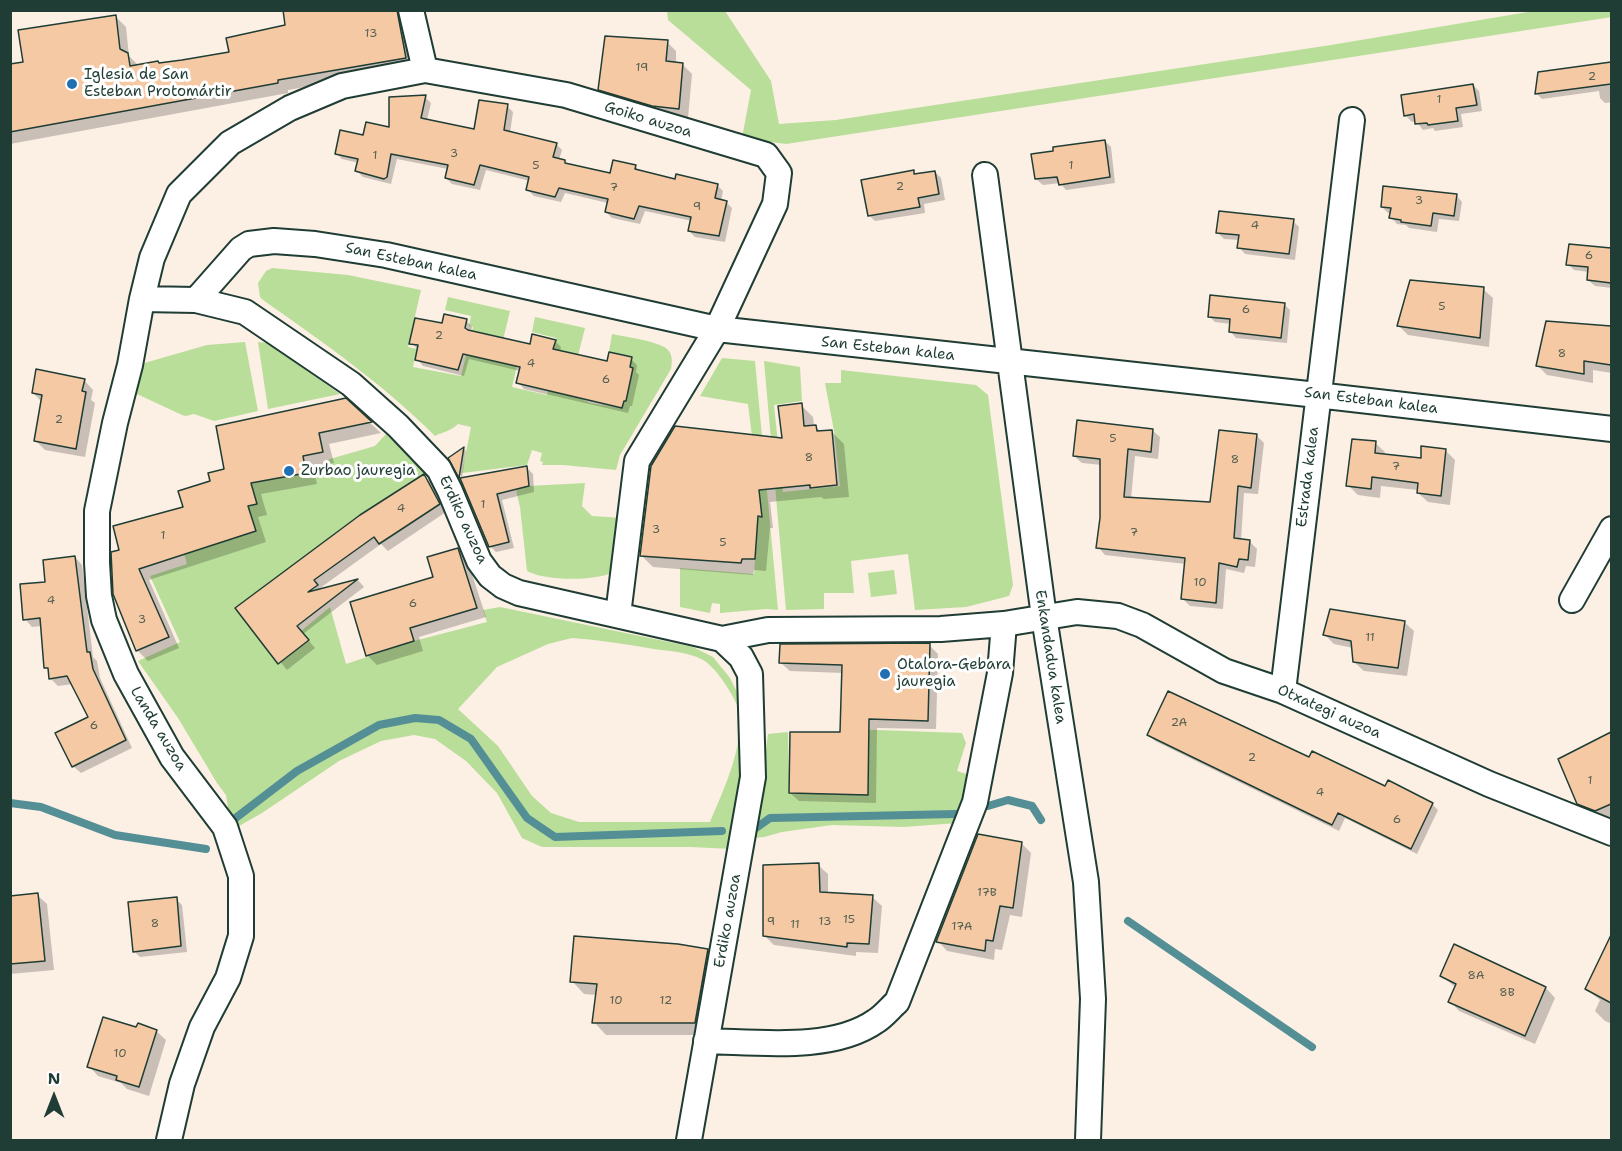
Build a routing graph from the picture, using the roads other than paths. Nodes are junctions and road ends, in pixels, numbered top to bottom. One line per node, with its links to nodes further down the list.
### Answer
1 (411, 10): 2 (street)
2 (425, 70): 5 (street, Goiko auzoa); 7 (street, Goiko auzoa)
3 (1352, 120): 9 (street, Estrada kalea)
4 (985, 175): 8 (street, Enkandadua kalea)
5 (142, 299): 6 (street, Erdiko auzoa); 20 (street, Landa auzoa)
6 (196, 300): 7 (street, San Esteban kalea); 13 (street, Erdiko auzoa)
7 (717, 329): 8 (street, San Esteban kalea); 13 (street, Goiko auzoa)
8 (1011, 362): 9 (street, San Esteban kalea); 14 (street, Enkandadua kalea)
9 (1317, 395): 10 (street, San Esteban kalea); 17 (street, Estrada kalea)
10 (1611, 429)
11 (1611, 529): 12 (street)
12 (1572, 600)
13 (618, 615): 16 (street, Erdiko auzoa)
14 (1044, 617): 15 (street, Erdiko auzoa); 17 (street, Otxategi auzoa); 22 (street, Enkandadua kalea)
15 (1004, 624): 16 (street, Erdiko auzoa); 19 (street)
16 (722, 639): 19 (street, Erdiko auzoa)
17 (1283, 691): 18 (street, Otxategi auzoa)
18 (1611, 832)
19 (706, 1041): 21 (street, Erdiko auzoa)
20 (169, 1140)
21 (688, 1140)
22 (1088, 1140)

